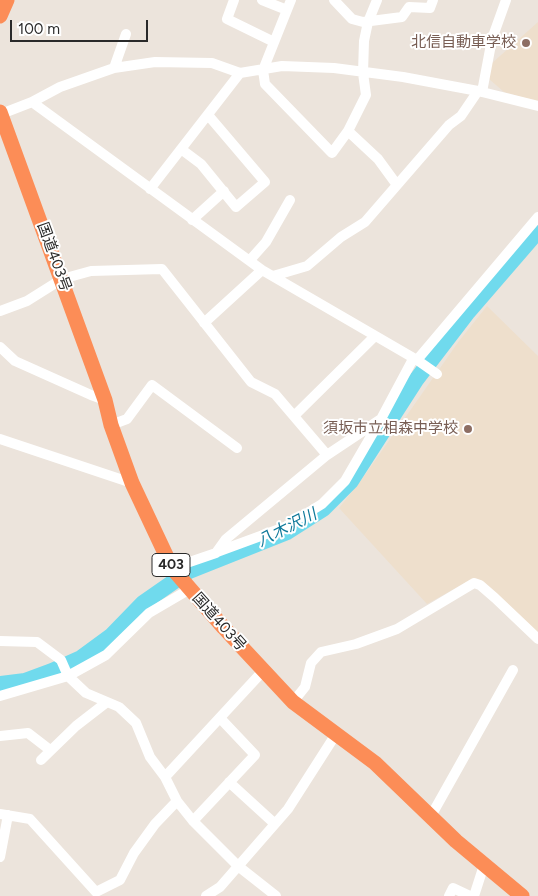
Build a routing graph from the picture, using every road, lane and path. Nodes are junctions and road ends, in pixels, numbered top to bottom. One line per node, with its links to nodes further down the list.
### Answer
1 (7, 0): 10 (highway)
2 (234, 0): 13 (street)
3 (262, 0): 9 (street)
4 (291, 0): 9 (street)
5 (334, 0): 11 (street)
6 (377, 0): 11 (street)
7 (433, 0): 11 (street)
8 (506, 0): 18 (street)
9 (287, 10): 13 (street)
10 (0, 16)
11 (368, 22): 17 (street)
12 (126, 34): 14 (street)
13 (274, 42): 15 (street)
14 (114, 68): 16 (street); 19 (street)
15 (263, 70): 16 (street); 17 (street); 23 (street)
16 (240, 73): 22 (street)
17 (363, 73): 18 (street); 23 (street)
18 (480, 91): 20 (street); 25 (street)
19 (32, 102): 21 (street); 26 (street)
20 (538, 106)
21 (0, 113): 34 (highway, 国道403号 / 403)
22 (208, 115): 24 (street); 27 (street)
23 (348, 131): 25 (street)
24 (181, 149): 26 (street); 27 (street)
25 (397, 185): 33 (street)
26 (150, 189): 30 (street)
27 (224, 191): 30 (street)
28 (290, 200): 31 (street)
29 (538, 217): 39 (street)
30 (192, 220): 31 (street)
31 (250, 260): 32 (street)
32 (262, 270): 33 (street); 36 (street)
33 (272, 276): 37 (street)
34 (62, 280): 35 (street); 36 (street); 41 (highway, 国道403号 / 403)
35 (0, 311)
36 (204, 323): 42 (street)
37 (374, 336): 39 (street); 42 (street)
38 (0, 347): 41 (street)
39 (415, 359): 40 (street); 43 (street)
40 (437, 374)
41 (105, 400): 44 (highway, 国道403号 / 403)
42 (294, 416): 47 (street)
43 (381, 419): 47 (street); 49 (street)
44 (112, 426): 46 (street); 48 (highway, 国道403号 / 403)
45 (0, 439): 48 (street)
46 (237, 448)
47 (327, 455): 49 (street)
48 (132, 483): 50 (highway, 国道403号 / 403)
49 (216, 553): 50 (street)
50 (172, 568): 51 (highway, 国道403号 / 403)
51 (190, 589): 55 (highway, 国道403号 / 403); 56 (street)
52 (538, 639): 59 (street)
53 (0, 641): 56 (street)
54 (513, 670): 69 (street)
55 (263, 671): 59 (highway, 国道403号 / 403); 60 (street)
56 (68, 676): 57 (street); 58 (street)
57 (0, 696)
58 (108, 702): 63 (street); 65 (street)
59 (293, 702): 61 (highway, 国道403号 / 403)
60 (220, 718): 65 (street); 66 (street)
61 (336, 734): 69 (highway, 国道403号 / 403); 71 (street)
62 (0, 736): 63 (street)
63 (50, 750): 64 (street)
64 (41, 760)
65 (165, 777): 67 (street)
66 (229, 782): 70 (street); 71 (street)
67 (177, 801): 68 (street); 70 (street)
68 (4, 815): 72 (street)
69 (431, 816): 73 (highway, 国道403号 / 403)
70 (193, 821): 74 (street)
71 (275, 824): 74 (street)
72 (0, 857)
73 (484, 865): 78 (street); 79 (highway, 国道403号 / 403)
74 (238, 866): 75 (street); 76 (street)
75 (206, 896)
76 (276, 896)
77 (449, 896): 78 (street)
78 (472, 896)
79 (522, 896)

